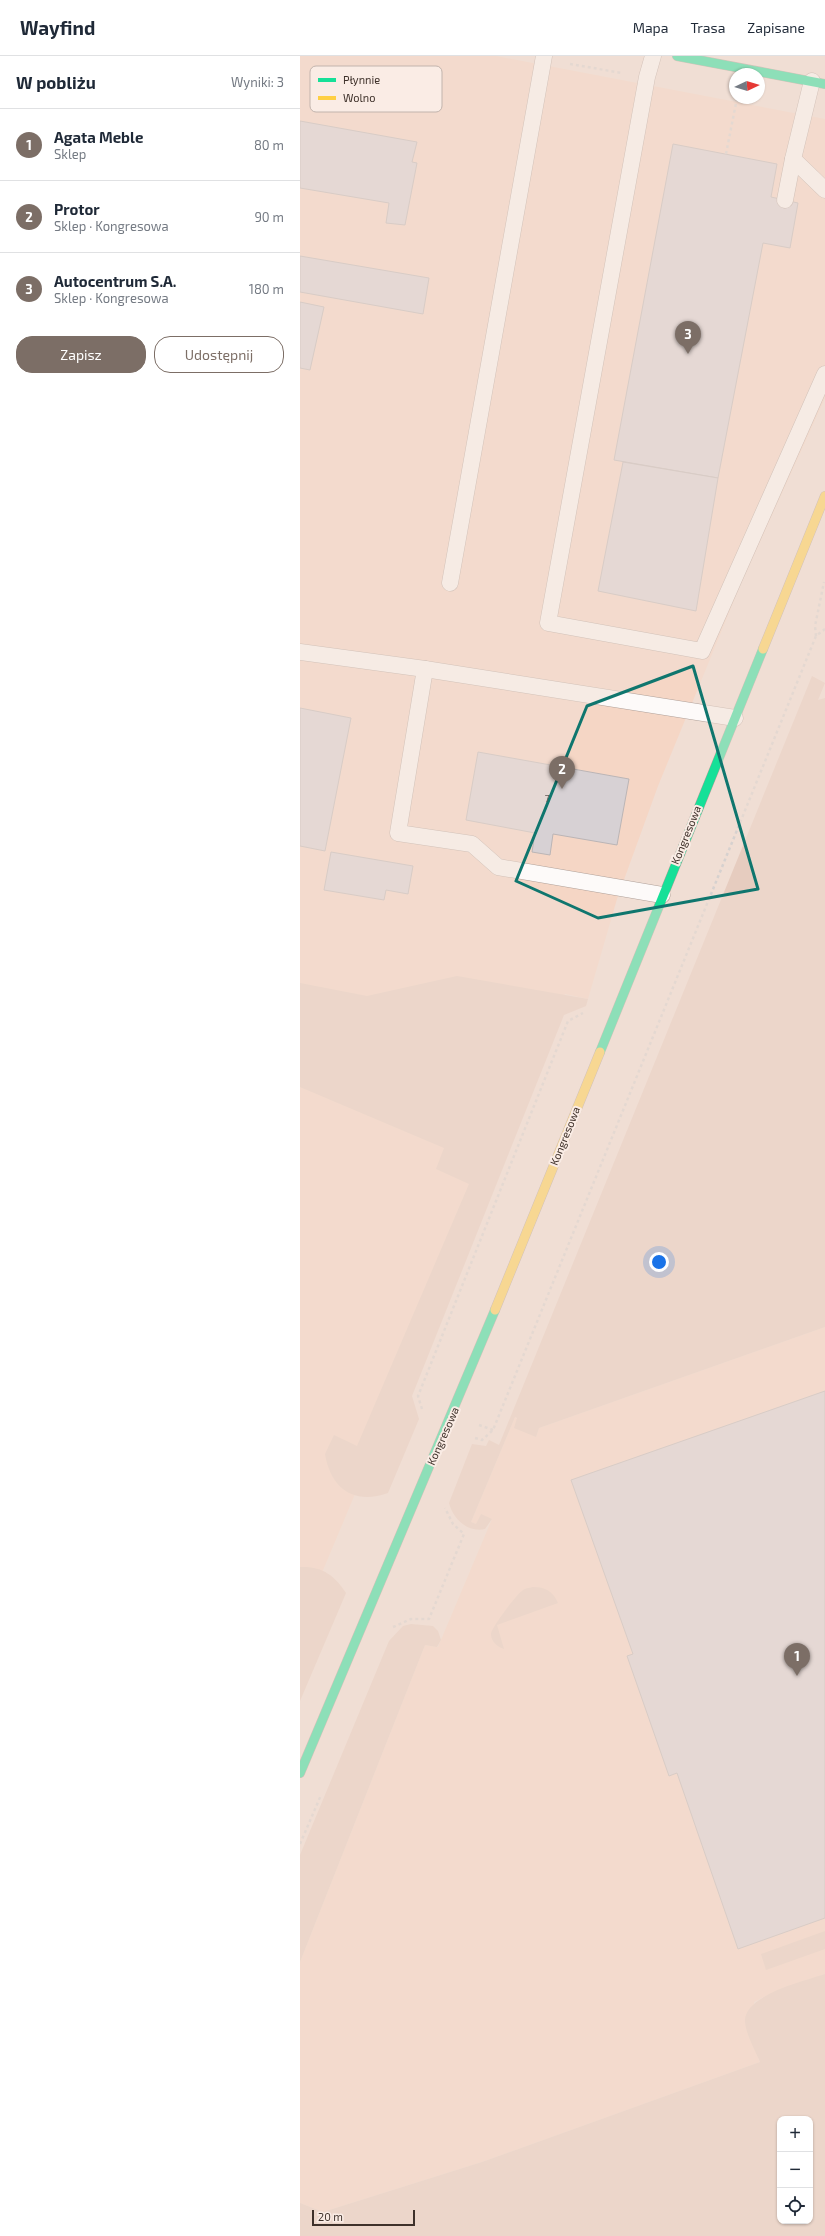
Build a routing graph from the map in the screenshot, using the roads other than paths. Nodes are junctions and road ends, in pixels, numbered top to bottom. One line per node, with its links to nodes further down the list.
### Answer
1 (653, 56): 8 (lane)
2 (677, 56): 4 (street)
3 (544, 58): 10 (lane)
4 (818, 82): 5 (lane)
5 (793, 159): 6 (lane); 7 (lane)
6 (825, 190)
7 (785, 200)
8 (825, 374)
9 (825, 496): 13 (street, Kongresowa)
10 (450, 583)
11 (300, 652): 12 (lane)
12 (425, 669): 13 (lane); 14 (lane)
13 (735, 718): 14 (street, Kongresowa)
14 (662, 895): 15 (street, Kongresowa)
15 (300, 1773)

